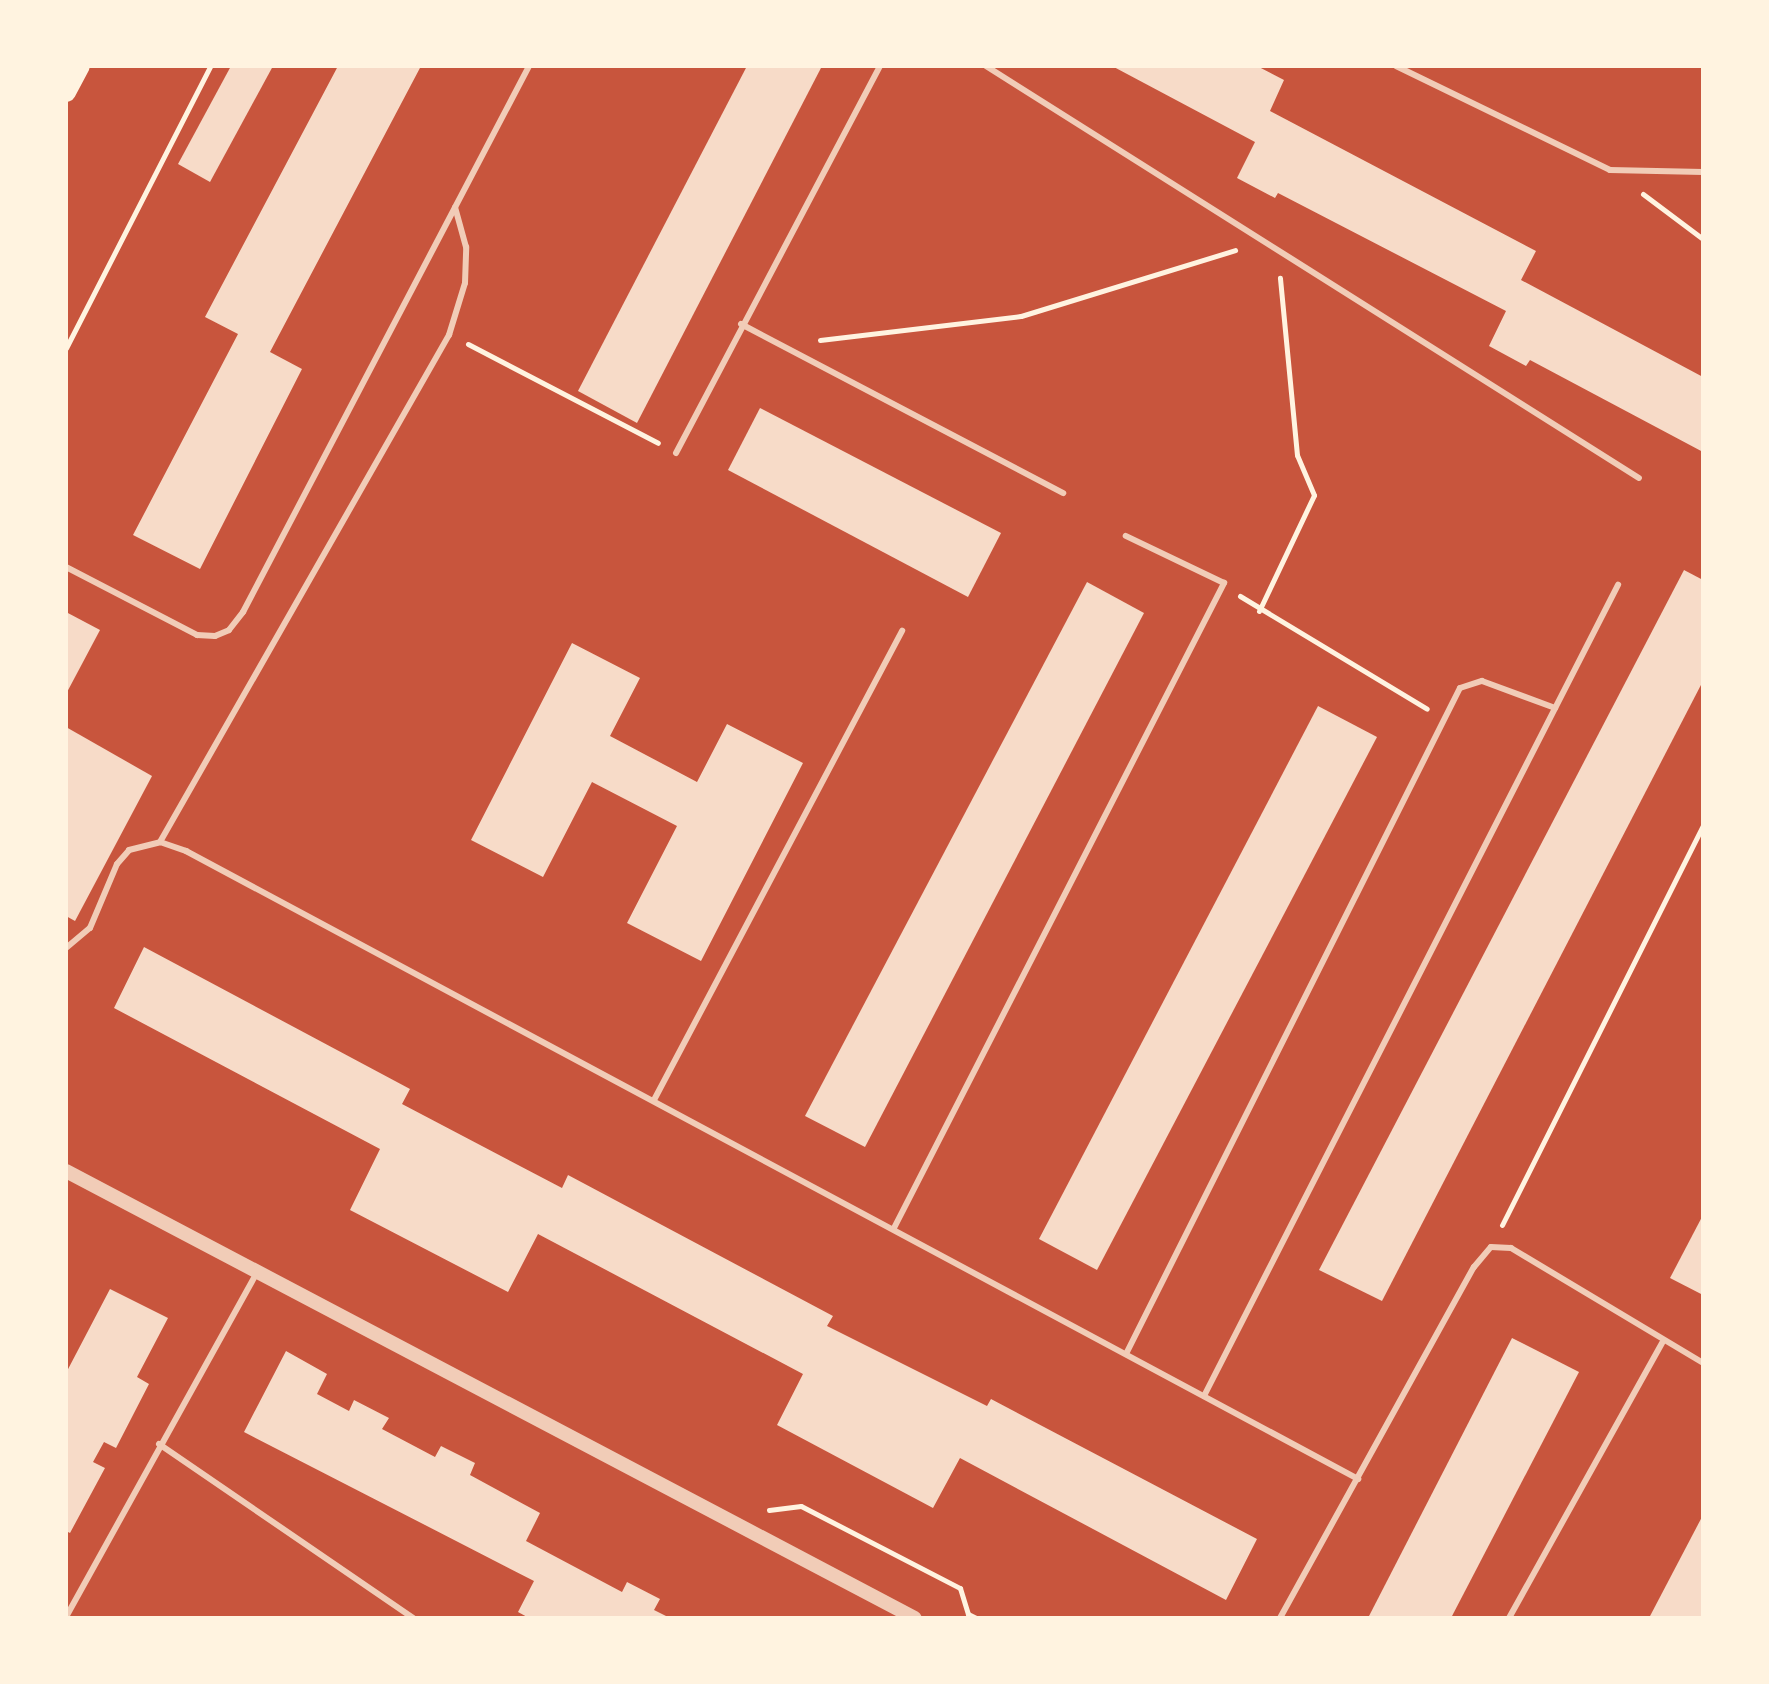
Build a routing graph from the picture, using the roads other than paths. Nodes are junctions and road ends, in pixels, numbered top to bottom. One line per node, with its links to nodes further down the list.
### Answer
1 (80, 66): 6 (main road)
2 (529, 66): 8 (lane)
3 (880, 66): 9 (lane)
4 (986, 66): 11 (lane)
5 (1396, 66): 7 (lane)
6 (66, 92)
7 (1703, 172)
8 (455, 207): 14 (lane); 18 (lane)
9 (741, 324): 10 (lane); 12 (lane)
10 (676, 453)
11 (1639, 478)
12 (1063, 493)
13 (1126, 536): 22 (lane)
14 (66, 567)
15 (1618, 585): 17 (lane)
16 (902, 631): 20 (lane)
17 (1555, 708): 25 (lane); 27 (lane)
18 (160, 842): 19 (lane); 20 (lane)
19 (66, 948)
20 (654, 1100): 22 (lane)
21 (66, 1171): 23 (street)
22 (894, 1228): 25 (lane)
23 (257, 1273): 28 (lane); 32 (street)
24 (1662, 1343): 26 (lane); 29 (lane); 34 (lane)
25 (1126, 1354): 27 (lane)
26 (1703, 1363)
27 (1204, 1396): 29 (lane)
28 (159, 1444): 30 (lane); 31 (lane)
29 (1358, 1479): 33 (lane)
30 (66, 1617)
31 (413, 1618)
32 (915, 1618)
33 (1280, 1618)
34 (1509, 1618)

